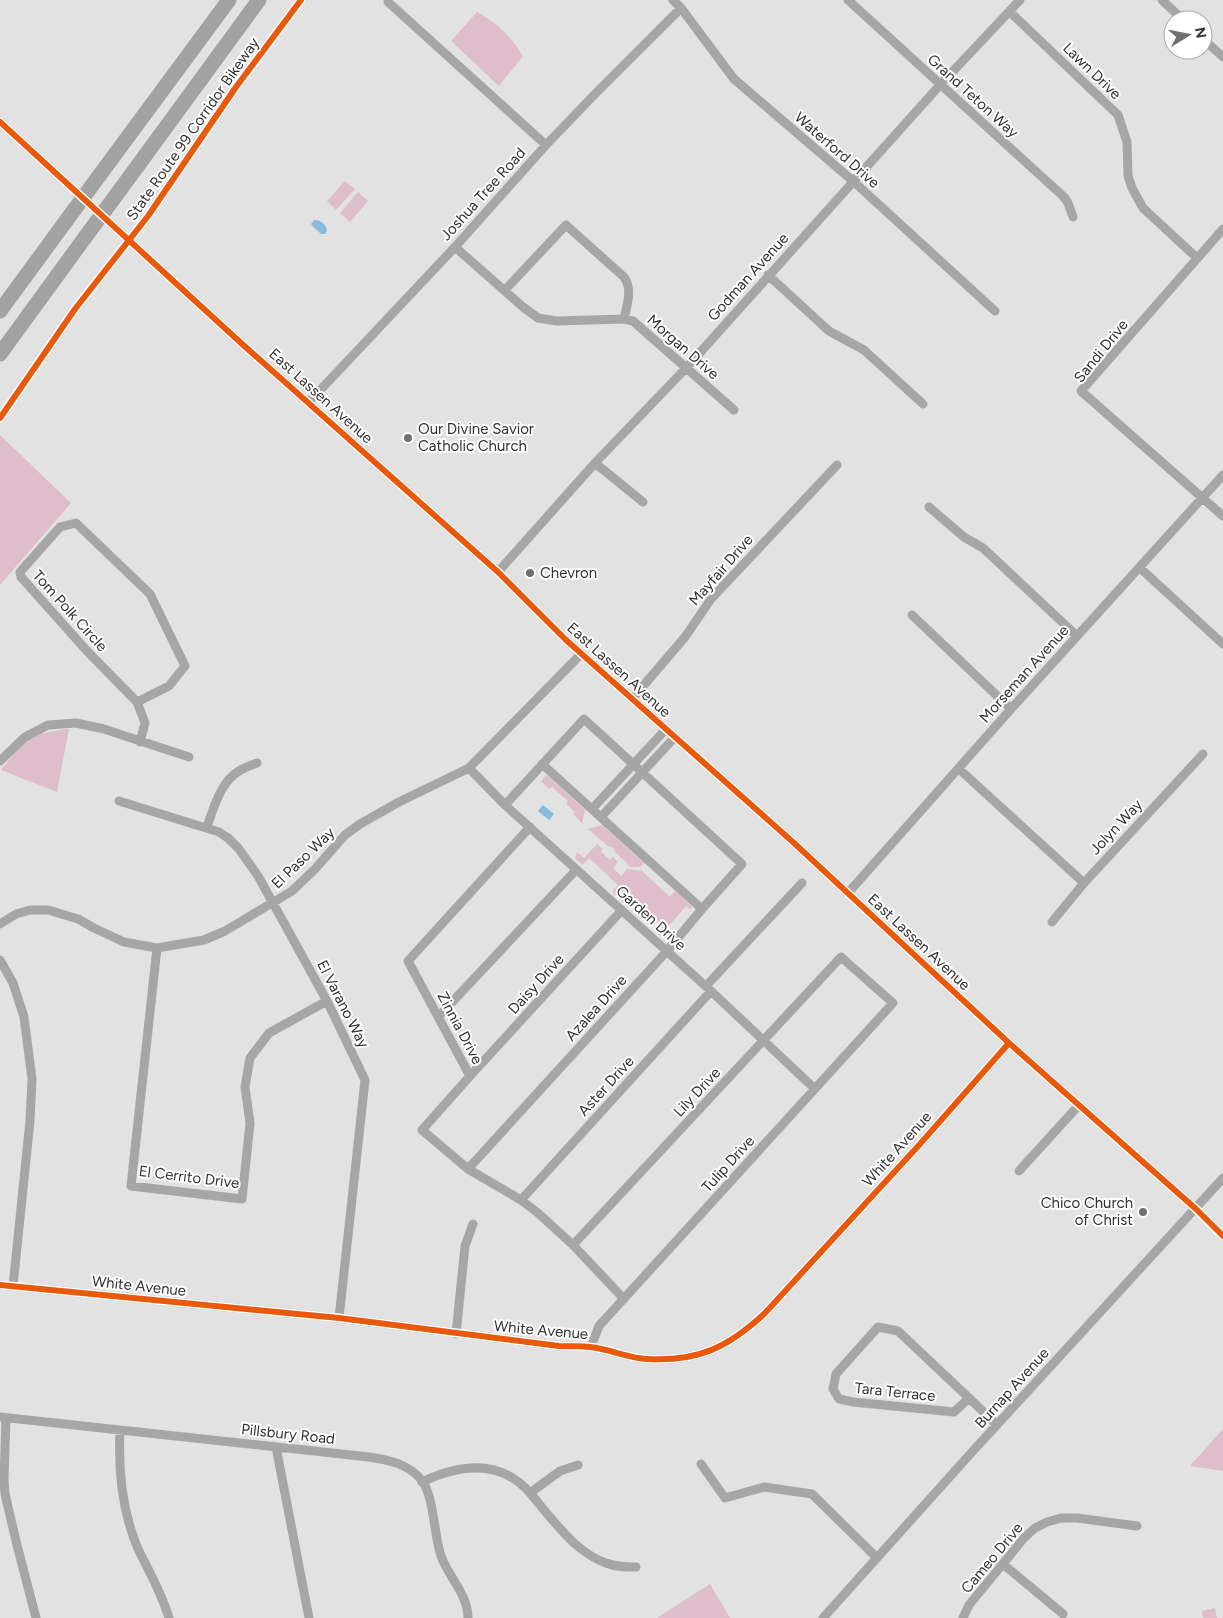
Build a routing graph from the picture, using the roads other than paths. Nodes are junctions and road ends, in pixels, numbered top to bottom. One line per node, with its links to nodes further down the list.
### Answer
1 (229, 0): 23 (highway, bridge)
2 (259, 0): 26 (highway, bridge)
3 (673, 0): 8 (street, Waterford Drive)
4 (848, 0): 13 (street, Grand Teton Way)
5 (1020, 0): 10 (street, Godman Avenue)
6 (1162, 0): 9 (street)
7 (388, 2): 15 (street)
8 (681, 8): 15 (street, Joshua Tree Road); 16 (street, Waterford Drive)
9 (1172, 10)
10 (1010, 12): 13 (street, Godman Avenue); 20 (street, Lawn Drive)
11 (1213, 48): 12 (street)
12 (1223, 57)
13 (940, 85): 16 (street, Godman Avenue); 17 (street, Grand Teton Way)
14 (0, 122): 28 (street, East Lassen Avenue)
15 (546, 144): 19 (street, Joshua Tree Road)
16 (853, 181): 21 (street, Godman Avenue); 24 (street, Waterford Drive)
17 (1073, 218)
18 (1223, 228): 20 (street, Sandi Drive)
19 (455, 247): 22 (street, Morgan Drive); 28 (street, Joshua Tree Road)
20 (1197, 258): 34 (street, Sandi Drive)
21 (768, 275): 27 (street, Godman Avenue); 29 (street)
22 (504, 290): 25 (street, Morgan Drive); 25 (street)
23 (0, 311)
24 (995, 312)
25 (624, 319): 27 (street, Morgan Drive)
26 (0, 354)
27 (687, 367): 30 (street, Morgan Drive); 31 (street, Godman Avenue)
28 (309, 402): 39 (street, East Lassen Avenue)
29 (922, 404)
30 (734, 410)
31 (595, 463): 35 (street); 39 (street, Godman Avenue)
32 (836, 465): 44 (street, Mayfair Drive)
33 (1223, 475): 34 (street, Morseman Avenue)
34 (1203, 498): 37 (street); 38 (street, Morseman Avenue)
35 (643, 502)
36 (929, 507): 41 (street)
37 (1223, 516)
38 (1140, 568): 41 (street, Morseman Avenue); 42 (street)
39 (498, 572): 43 (street, East Lassen Avenue)
40 (912, 615): 46 (street)
41 (1077, 636): 46 (street, Morseman Avenue)
42 (1223, 644)
43 (581, 654): 44 (street, East Lassen Avenue); 56 (street, El Paso Way)
44 (632, 699): 47 (street, East Lassen Avenue)
45 (137, 702): 45 (street, Tom Polk Circle); 49 (street, Tom Polk Circle)
46 (1011, 709): 57 (street, Morseman Avenue)
47 (666, 729): 48 (street, East Lassen Avenue); 55 (street)
48 (675, 737): 58 (street); 68 (street, East Lassen Avenue)
49 (140, 742): 51 (street); 52 (street)
50 (1203, 754): 66 (street, Jolyn Way)
51 (189, 757)
52 (1, 758)
53 (258, 763): 63 (street)
54 (542, 764): 55 (street); 60 (street); 61 (street)
55 (633, 764): 58 (street); 61 (street)
56 (469, 768): 60 (street, Garden Drive); 69 (street, El Paso Way)
57 (958, 769): 66 (street); 68 (street, Morseman Avenue)
58 (642, 772): 62 (street); 70 (street, Azalea Drive)
59 (119, 801): 63 (street, El Varano Way)
60 (505, 805): 64 (street, Garden Drive)
61 (592, 809): 62 (street)
62 (601, 817): 70 (street)
63 (207, 828): 69 (street, El Varano Way)
64 (530, 828): 65 (street, Garden Drive); 80 (street, Zinnia Drive)
65 (576, 870): 71 (street, Garden Drive); 80 (street)
66 (1084, 882): 72 (street, Jolyn Way)
67 (802, 883): 77 (street, Aster Drive)
68 (848, 893): 82 (street, East Lassen Avenue)
69 (274, 904): 74 (street, El Paso Way); 78 (street, El Varano Way)
70 (702, 909): 75 (street, Azalea Drive)
71 (622, 910): 75 (street, Garden Drive); 83 (street, Daisy Drive)
72 (1052, 922)
73 (0, 924): 74 (street, El Paso Way)
74 (157, 948): 78 (street, El Cerrito Drive)
75 (667, 951): 77 (street, Garden Drive); 86 (street, Azalea Drive)
76 (0, 960): 95 (street)
77 (709, 989): 81 (street, Garden Drive); 89 (street, Aster Drive)
78 (327, 1001): 97 (street, El Varano Way)
79 (893, 1003): 81 (street, Lily Drive); 84 (street, Tulip Drive)
80 (439, 1016): 83 (street, Zinnia Drive)
81 (764, 1041): 84 (street, Garden Drive); 93 (street, Lily Drive)
82 (1009, 1043): 85 (street, East Lassen Avenue); 99 (street, White Avenue)
83 (470, 1076): 86 (street, Zinnia Drive)
84 (815, 1089): 96 (street, Tulip Drive)
85 (1079, 1106): 87 (street); 90 (street, East Lassen Avenue)
86 (468, 1169): 89 (street, Zinnia Drive)
87 (1019, 1171)
88 (1223, 1178): 90 (street, Burnap Avenue)
89 (522, 1200): 93 (street, Zinnia Drive)
90 (1196, 1209): 92 (street, East Lassen Avenue); 102 (street, Burnap Avenue)
91 (473, 1224): 98 (street)
92 (1223, 1236)
93 (573, 1245): 96 (street, Zinnia Drive)
94 (0, 1285): 95 (street, White Avenue)
95 (13, 1286): 97 (street, White Avenue)
96 (624, 1299): 99 (street, Tulip Drive)
97 (339, 1318): 98 (street, White Avenue)
98 (456, 1334): 99 (street, White Avenue)
99 (591, 1347)
100 (969, 1398): 100 (street, Tara Terrace); 102 (street, Tara Terrace)
101 (3, 1417): 103 (street, Pillsbury Road); 114 (street)
102 (997, 1425): 110 (street, Burnap Avenue)
103 (120, 1430): 104 (street, Pillsbury Road); 115 (street)
104 (276, 1447): 107 (street, Pillsbury Road); 116 (street)
105 (701, 1464): 110 (street)
106 (578, 1465): 108 (street)
107 (422, 1482): 108 (street); 117 (street)
108 (530, 1493): 112 (street)
109 (1137, 1526): 111 (street, Cameo Drive)
110 (876, 1557): 118 (street, Burnap Avenue)
111 (1003, 1564): 113 (street); 119 (street, Cameo Drive)
112 (636, 1567)
113 (1063, 1614)
114 (36, 1618)
115 (169, 1618)
116 (309, 1618)
117 (468, 1618)
118 (823, 1618)
119 (963, 1618)

